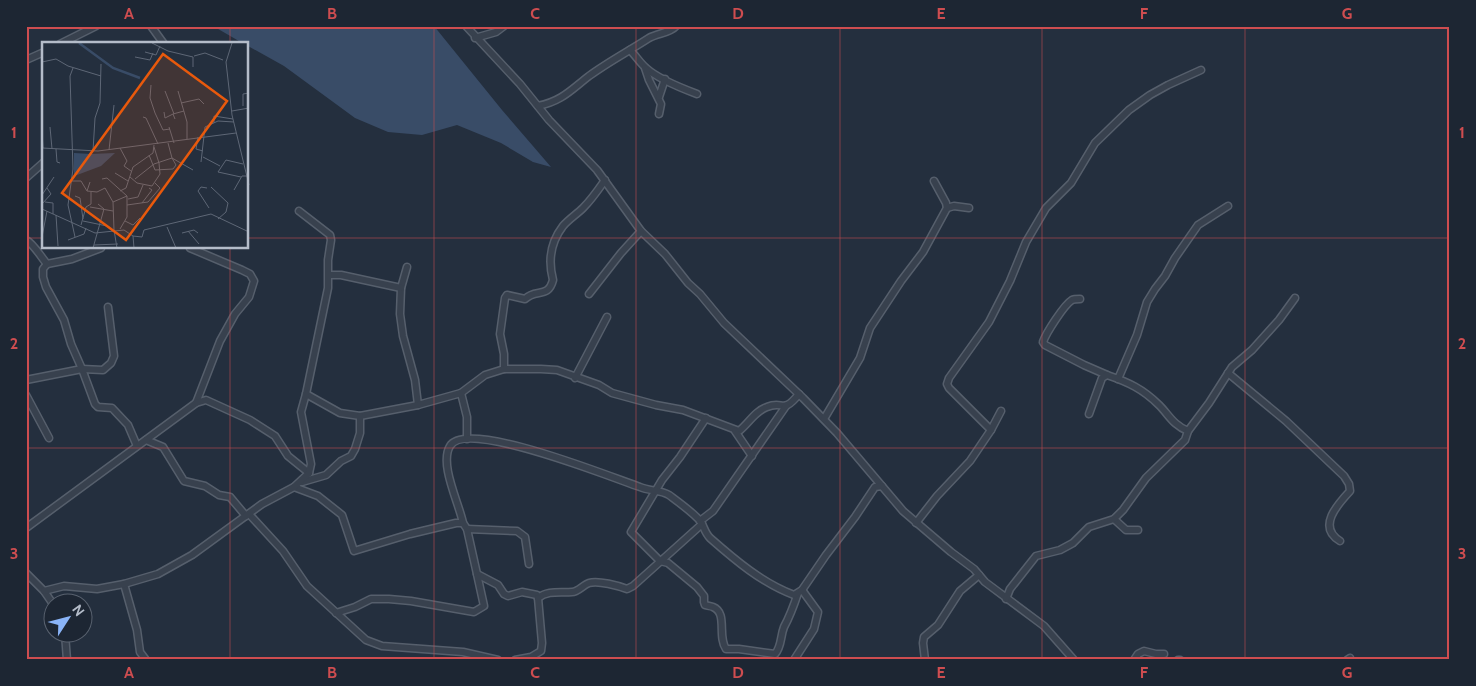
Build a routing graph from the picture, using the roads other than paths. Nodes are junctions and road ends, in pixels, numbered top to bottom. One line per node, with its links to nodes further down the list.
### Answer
1 (96, 26): 7 (street)
2 (151, 26): 8 (street)
3 (466, 26): 6 (street)
4 (504, 26): 6 (street)
5 (676, 26): 9 (street)
6 (475, 38): 17 (street)
7 (64, 42)
8 (163, 42)
9 (630, 50): 12 (street); 17 (street)
10 (42, 53): 11 (street)
11 (26, 60)
12 (645, 68): 14 (street); 16 (street)
13 (1202, 70): 60 (street)
14 (665, 79): 15 (street); 16 (street)
15 (696, 94)
16 (659, 97): 18 (street)
17 (538, 106): 21 (street)
18 (659, 114)
19 (42, 164): 20 (street)
20 (26, 178)
21 (605, 180): 27 (street); 41 (street)
22 (934, 181): 24 (street)
23 (1228, 206): 45 (street)
24 (947, 208): 25 (street); 58 (street)
25 (969, 208)
26 (299, 211): 33 (street)
27 (641, 231): 35 (street); 49 (street)
28 (26, 240): 31 (street)
29 (98, 249): 31 (street)
30 (192, 249): 51 (street)
31 (47, 264): 40 (street)
32 (407, 267): 34 (street)
33 (328, 275): 34 (street); 47 (street)
34 (402, 288): 52 (street)
35 (589, 294)
36 (1295, 298): 42 (street)
37 (1080, 299): 43 (street)
38 (108, 307): 40 (street)
39 (607, 317): 44 (street)
40 (82, 368): 46 (street); 65 (street)
41 (504, 370): 44 (street); 48 (street)
42 (1228, 373): 61 (street); 80 (street)
43 (1107, 375): 45 (street); 55 (street)
44 (575, 378): 57 (street)
45 (1118, 378): 61 (street)
46 (26, 380)
47 (306, 394): 56 (street); 67 (street)
48 (461, 394): 52 (street); 63 (street)
49 (799, 394): 53 (street); 58 (street)
50 (26, 395): 62 (street)
51 (196, 404): 64 (street); 67 (street)
52 (418, 405): 56 (street)
53 (786, 406): 59 (street); 66 (street)
54 (1001, 411): 60 (street)
55 (1089, 414)
56 (360, 416): 68 (street)
57 (706, 418): 59 (street); 71 (street)
58 (824, 419): 69 (street)
59 (735, 430): 66 (street)
60 (991, 430): 76 (street)
61 (1188, 431): 73 (street)
62 (49, 438)
63 (467, 439): 71 (street); 75 (street)
64 (146, 440): 65 (street); 72 (street)
65 (137, 446): 77 (street)
66 (752, 456): 74 (street)
67 (309, 473): 68 (street)
68 (301, 482): 70 (street)
69 (882, 486): 76 (street); 88 (street)
70 (294, 488): 72 (street); 75 (street)
71 (656, 492): 74 (street); 81 (street)
72 (248, 515): 86 (street); 92 (street)
73 (1114, 520): 79 (street); 91 (street)
74 (701, 522): 81 (street); 88 (street)
75 (463, 523): 78 (street)
76 (916, 524): 85 (street)
77 (26, 528)
78 (467, 530): 82 (street); 84 (street)
79 (1138, 530)
80 (1340, 541)
81 (660, 561): 88 (street); 90 (street)
82 (529, 564)
83 (26, 573): 87 (street)
84 (477, 574): 90 (street); 92 (street)
85 (979, 575): 91 (street); 100 (street)
86 (124, 584): 87 (street); 96 (street)
87 (44, 591): 89 (street)
88 (800, 592): 99 (street)
89 (46, 594)
90 (538, 598): 98 (street)
91 (1006, 599): 101 (street)
92 (336, 613): 97 (street)
93 (66, 644): 95 (street)
94 (1164, 654): 102 (street)
95 (67, 660)
96 (146, 660)
97 (498, 660)
98 (515, 660)
99 (794, 660)
100 (925, 660)
101 (1074, 660)
102 (1134, 660)

